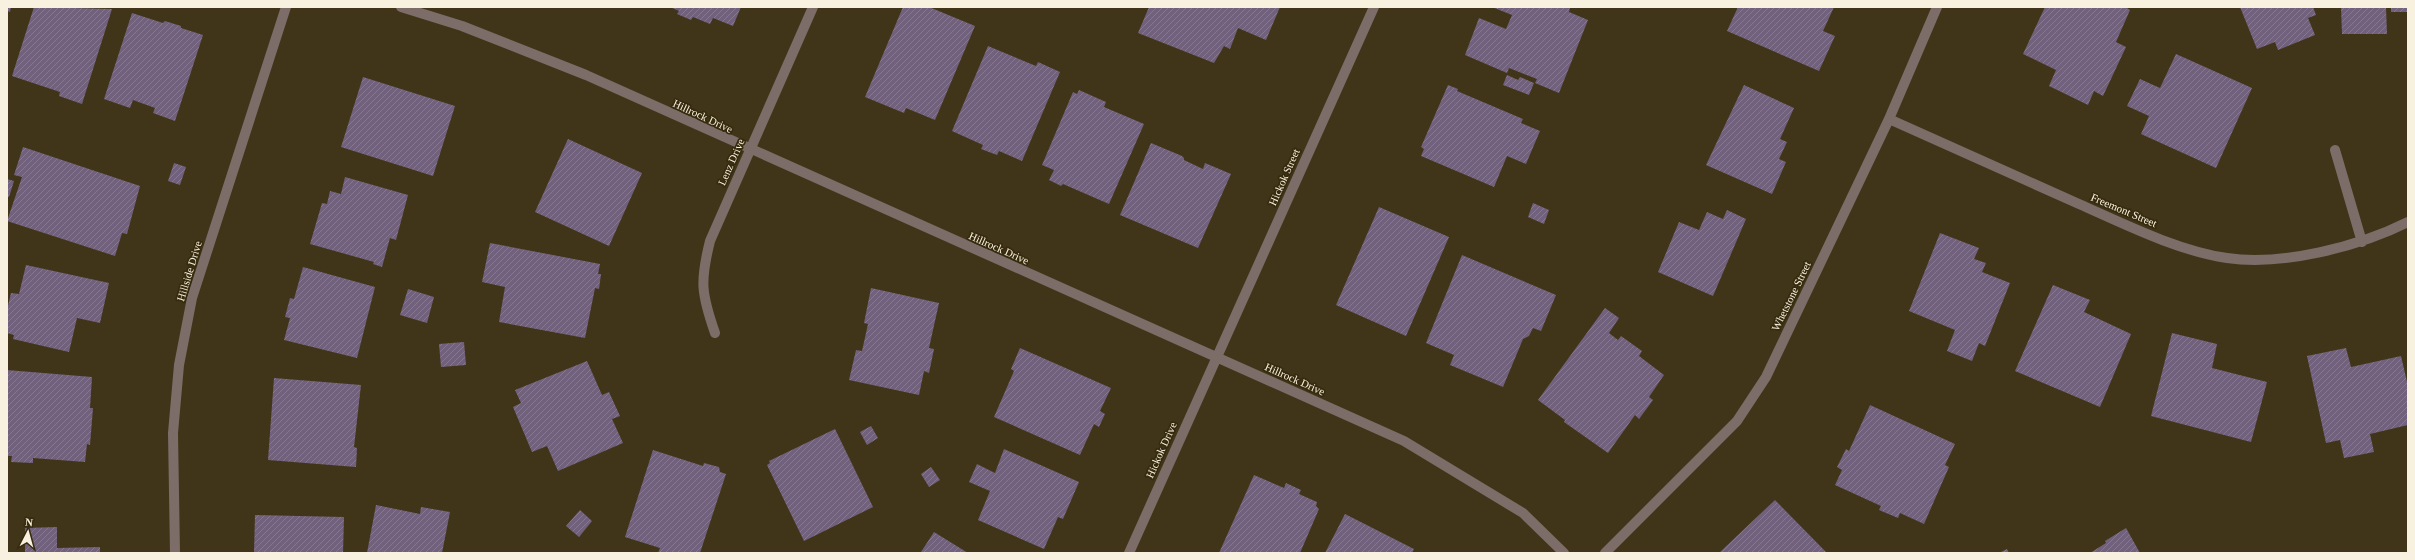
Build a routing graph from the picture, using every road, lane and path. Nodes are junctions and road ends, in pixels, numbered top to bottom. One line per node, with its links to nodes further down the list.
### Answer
1 (286, 7): 13 (street, Hillside Drive)
2 (401, 7): 7 (street, Hillrock Drive)
3 (813, 7): 7 (street, Lenz Drive)
4 (1374, 7): 12 (street, Hickok Street)
5 (1937, 7): 6 (street, Whetstone Street)
6 (1889, 119): 10 (street, Freemont Street); 16 (street, Whetstone Street)
7 (750, 150): 11 (street, Lenz Drive); 12 (street, Hillrock Drive)
8 (2335, 150): 10 (street)
9 (2408, 222): 10 (street, Freemont Street)
10 (2362, 242)
11 (715, 333)
12 (1216, 357): 14 (street, Hickok Drive); 15 (street, Hillrock Drive)
13 (175, 553)
14 (1129, 553)
15 (1564, 553)
16 (1605, 553)

